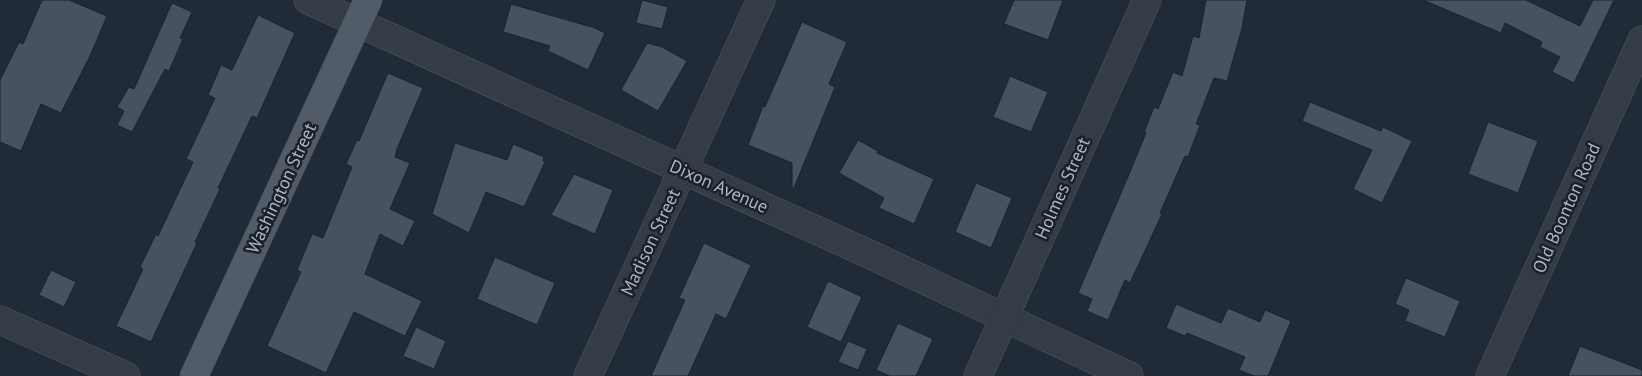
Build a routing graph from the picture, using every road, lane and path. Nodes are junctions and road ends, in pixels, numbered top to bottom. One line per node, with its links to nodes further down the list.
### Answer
1 (308, 0): 4 (street, Dixon Avenue)
2 (761, 0): 6 (street, Madison Street)
3 (1147, 0): 7 (street, Holmes Street)
4 (363, 11): 6 (street, Dixon Avenue); 10 (main road, Washington Street)
5 (1642, 40): 14 (street, Old Boonton Road)
6 (683, 170): 7 (street, Dixon Avenue); 11 (street, Madison Street)
7 (1004, 318): 12 (street, Holmes Street); 13 (street, Dixon Avenue)
8 (0, 320): 9 (street)
9 (126, 376)
10 (194, 376)
11 (588, 376)
12 (978, 376)
13 (1129, 376)
14 (1490, 376)

